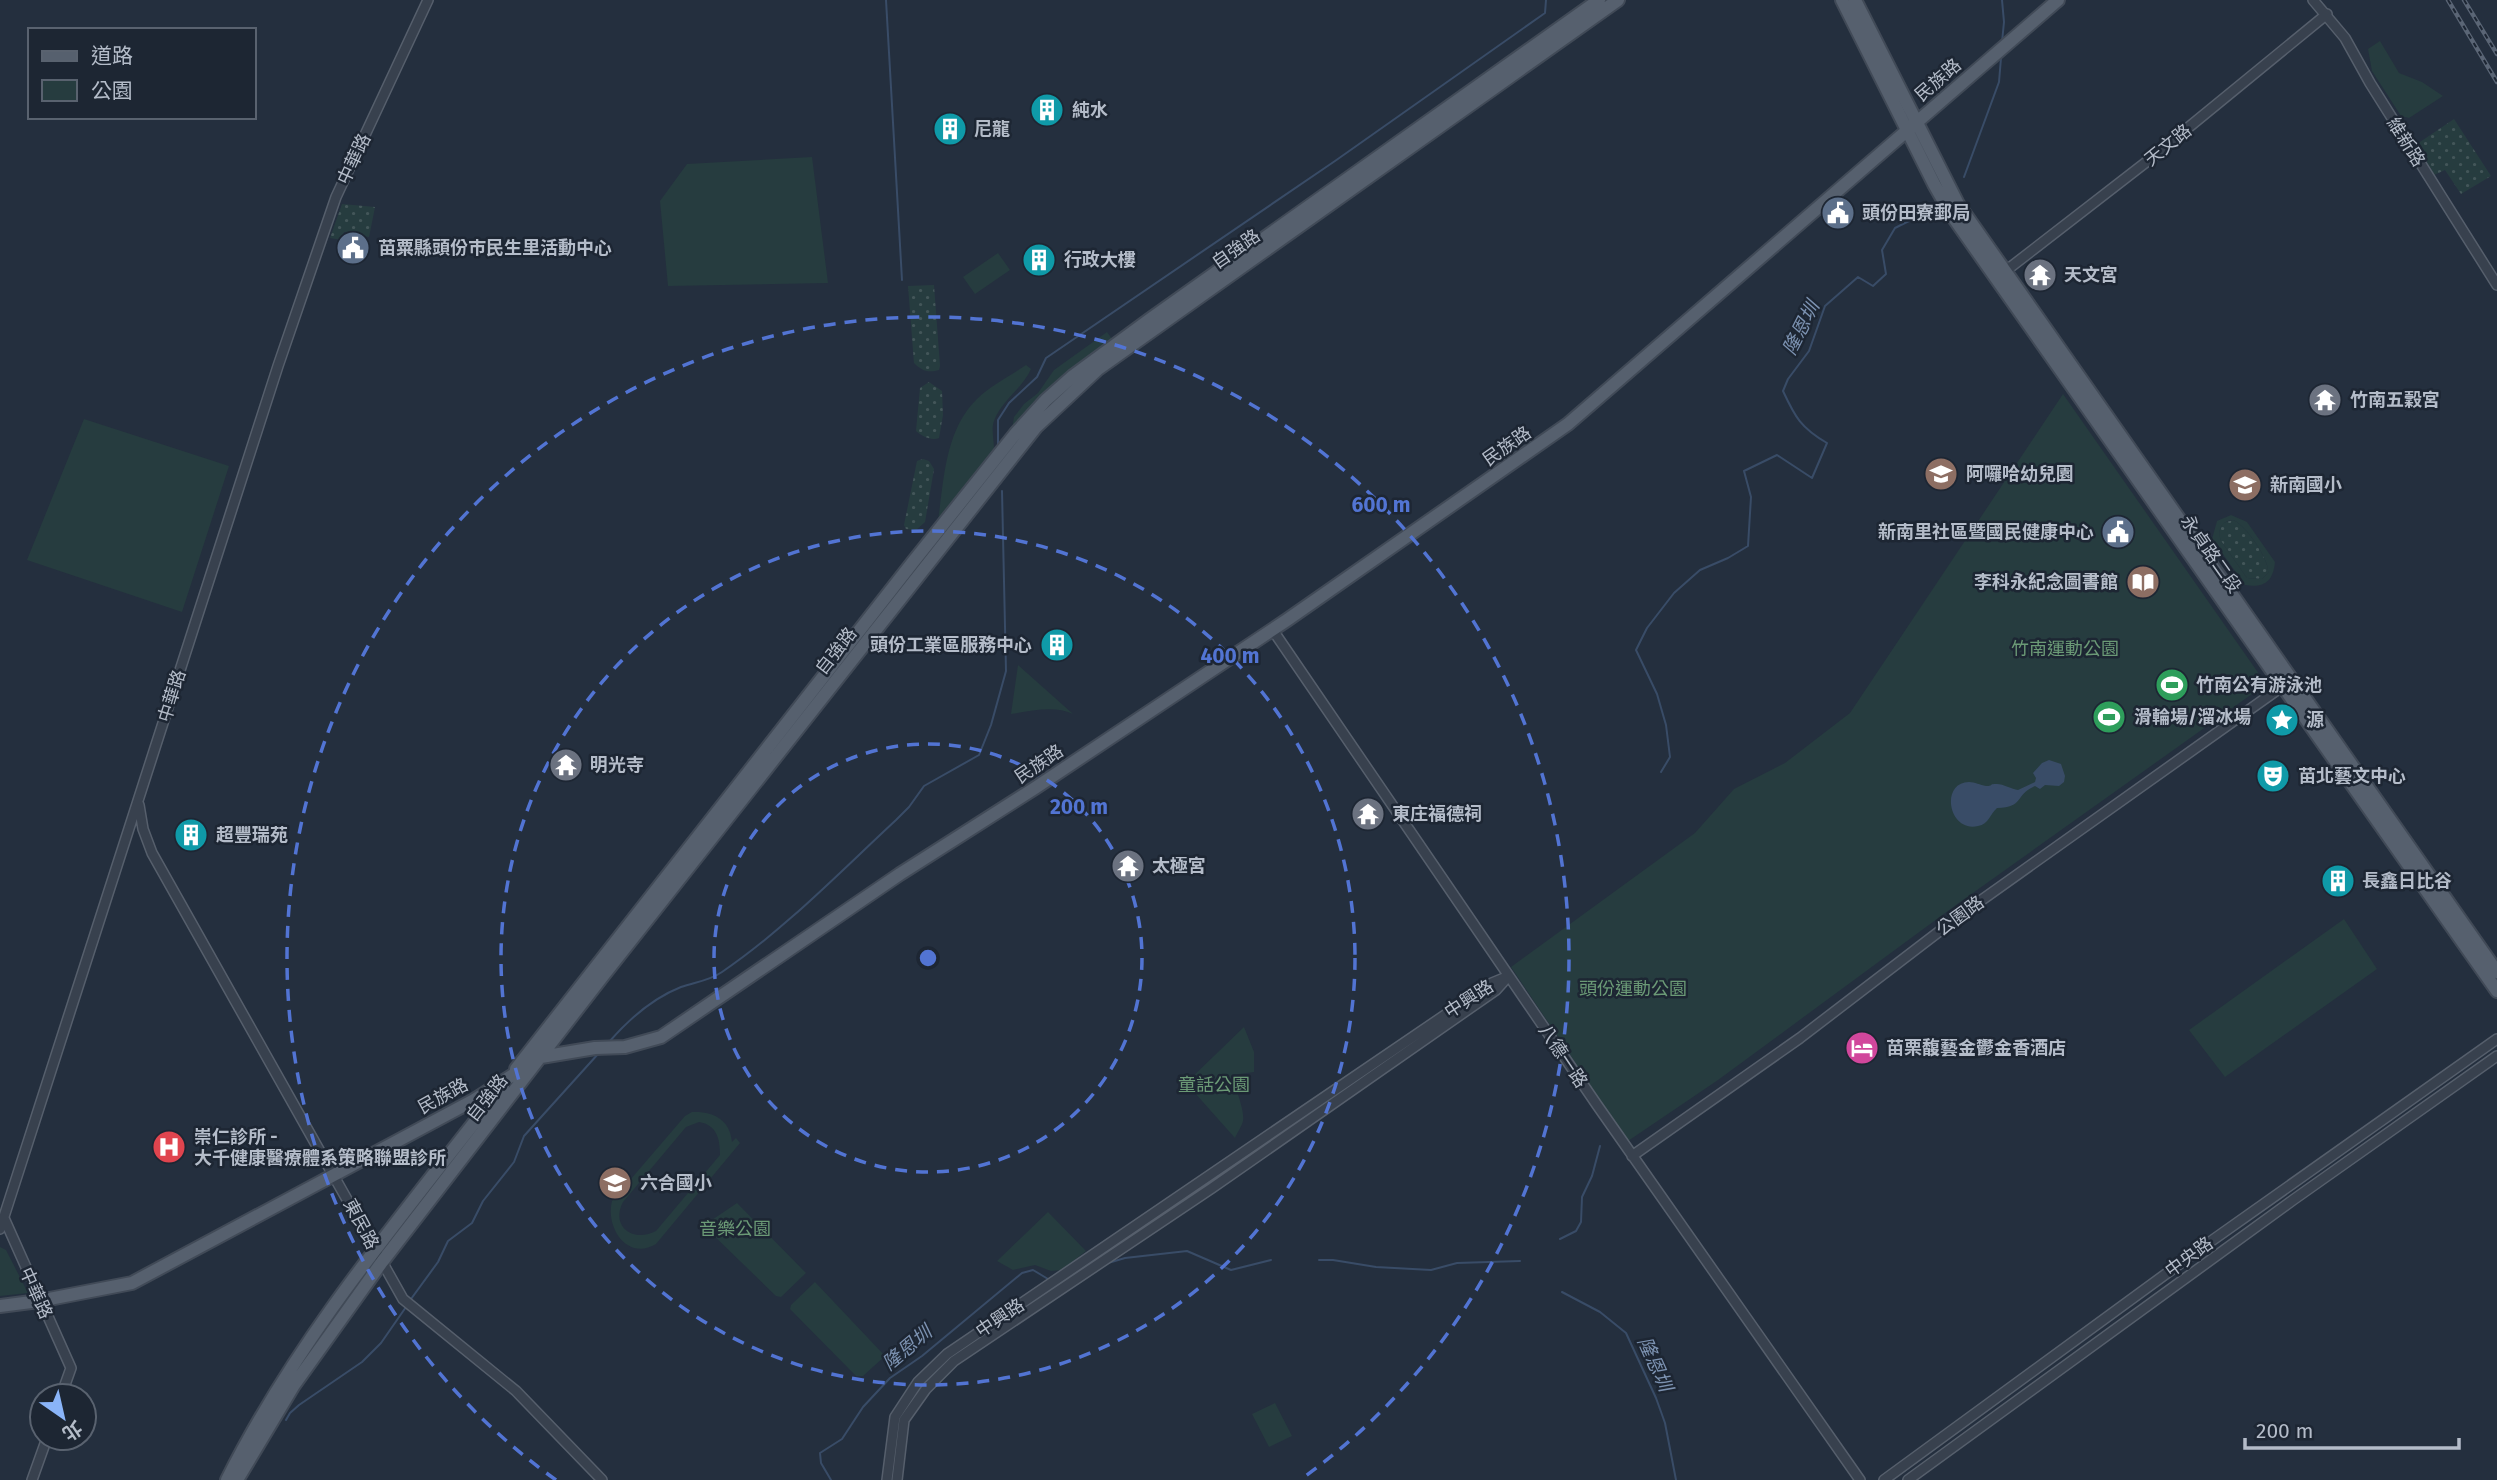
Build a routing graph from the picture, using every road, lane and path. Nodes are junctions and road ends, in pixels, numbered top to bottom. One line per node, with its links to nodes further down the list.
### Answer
1 (428, 0): 15 (street, 中華路)
2 (1599, 0): 12 (main road, 自強路)
3 (1618, 0): 12 (main road, 自強路)
4 (1842, 0): 9 (main road)
5 (1855, 0): 9 (main road)
6 (2058, 0): 9 (main road, 民族路)
7 (2313, 0): 8 (street, 維新路)
8 (2327, 14): 10 (street, 天文路); 11 (street, 維新路)
9 (1913, 126): 10 (main road, 永貞路二段); 13 (main road, 民族路)
10 (2000, 274): 14 (main road, 永貞路二段)
11 (2497, 285)
12 (880, 614): 17 (main road, 自強路)
13 (1272, 629): 19 (street, 八德一路); 23 (main road, 民族路)
14 (2287, 683): 16 (main road, 永貞路二段); 25 (street, 公園路)
15 (138, 800): 26 (street, 東民路); 27 (street, 中華路)
16 (2385, 823): 18 (main road, 永貞路二段); 20 (main road, 永貞路二段)
17 (688, 859): 23 (main road, 自強路); 24 (main road, 自強路)
18 (2497, 972)
19 (1509, 976): 25 (street, 八德一路); 39 (street, 中興路); 40 (street, 中興路)
20 (2497, 991)
21 (2497, 1039): 42 (street, 中央路)
22 (2497, 1056): 43 (street, 中央路)
23 (541, 1057): 24 (main road, 民族路); 30 (main road, 自強路)
24 (509, 1079): 26 (main road, 民族路); 29 (main road, 自強路)
25 (1632, 1156): 41 (street, 八德一路)
26 (335, 1175): 29 (street, 東民路); 31 (main road, 民族路)
27 (4, 1218): 28 (street); 31 (street, 中華路)
28 (0, 1229)
29 (375, 1250): 30 (street, 東民路); 36 (main road, 自強路)
30 (382, 1262): 37 (main road, 自強路); 38 (street, 東民路)
31 (39, 1301): 32 (main road, 民族路); 33 (street, 中華路)
32 (0, 1307)
33 (66, 1382)
34 (42, 1452): 35 (street)
35 (32, 1480)
36 (227, 1480)
37 (237, 1480)
38 (602, 1480)
39 (887, 1480)
40 (897, 1480)
41 (1860, 1480)
42 (1884, 1480)
43 (1908, 1480)

